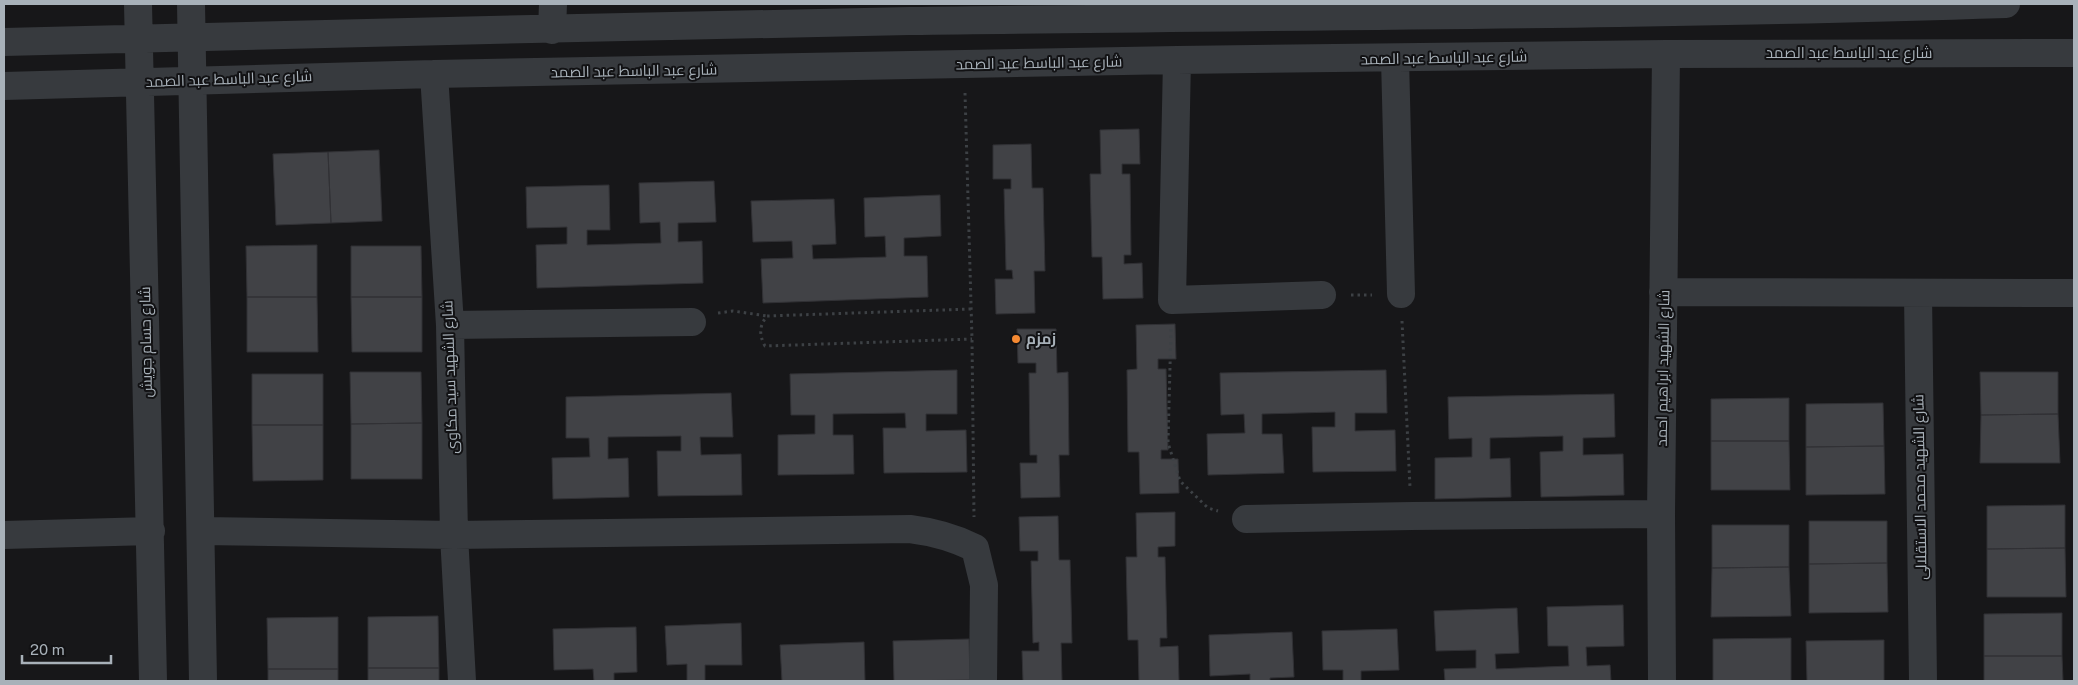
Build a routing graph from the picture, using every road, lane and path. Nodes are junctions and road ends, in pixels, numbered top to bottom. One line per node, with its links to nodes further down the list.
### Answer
1 (138, 4): 9 (street, شارع حسام جويش)
2 (191, 4): 8 (street)
3 (2006, 4): 4 (street)
4 (1873, 6): 5 (street)
5 (1549, 9): 6 (street)
6 (905, 13): 7 (street)
7 (552, 17): 8 (street)
8 (192, 37): 9 (street); 17 (street)
9 (139, 39): 10 (street); 18 (street, شارع حسام جويش)
10 (4, 42)
11 (2074, 52): 12 (street, شارع عبد الباسط عبد الصمد)
12 (1666, 54): 13 (street, شارع عبد الباسط عبد الصمد); 20 (street, شارع الشهيد ابراهيم احمد)
13 (1395, 59): 14 (street, شارع عبد الباسط عبد الصمد); 23 (street)
14 (1177, 60): 15 (street, شارع عبد الباسط عبد الصمد); 25 (street)
15 (964, 65): 16 (street, شارع عبد الباسط عبد الصمد); 26 (path)
16 (434, 74): 17 (street, شارع عبد الباسط عبد الصمد); 29 (street, شارع الشهيد سيد مكاوى)
17 (193, 79): 18 (street, شارع عبد الباسط عبد الصمد); 35 (street)
18 (140, 81): 19 (street, شارع عبد الباسط عبد الصمد); 34 (street, شارع حسام جويش)
19 (4, 86)
20 (1663, 292): 21 (street); 31 (street, شارع الشهيد ابراهيم احمد)
21 (1918, 293): 22 (street); 44 (street, شارع الشهيد محمد الاستقلالى)
22 (2074, 293)
23 (1401, 294): 24 (path); 32 (path)
24 (1322, 295): 25 (street)
25 (1172, 300): 33 (path)
26 (972, 309): 27 (path); 30 (path)
27 (767, 316): 28 (path); 30 (path)
28 (692, 322): 29 (street)
29 (450, 325): 37 (street, شارع الشهيد سيد مكاوى)
30 (972, 339): 38 (path)
31 (1661, 514): 32 (street); 43 (street, شارع الشهيد ابراهيم احمد)
32 (1412, 516): 33 (street)
33 (1246, 519)
34 (151, 531): 36 (street); 39 (street, شارع حسام جويش)
35 (201, 531): 37 (street); 40 (street)
36 (4, 535)
37 (454, 535): 38 (street); 41 (street, شارع الشهيد سيد مكاوى)
38 (974, 548): 42 (street)
39 (153, 681)
40 (203, 681)
41 (462, 681)
42 (983, 681)
43 (1662, 681)
44 (1923, 681)

